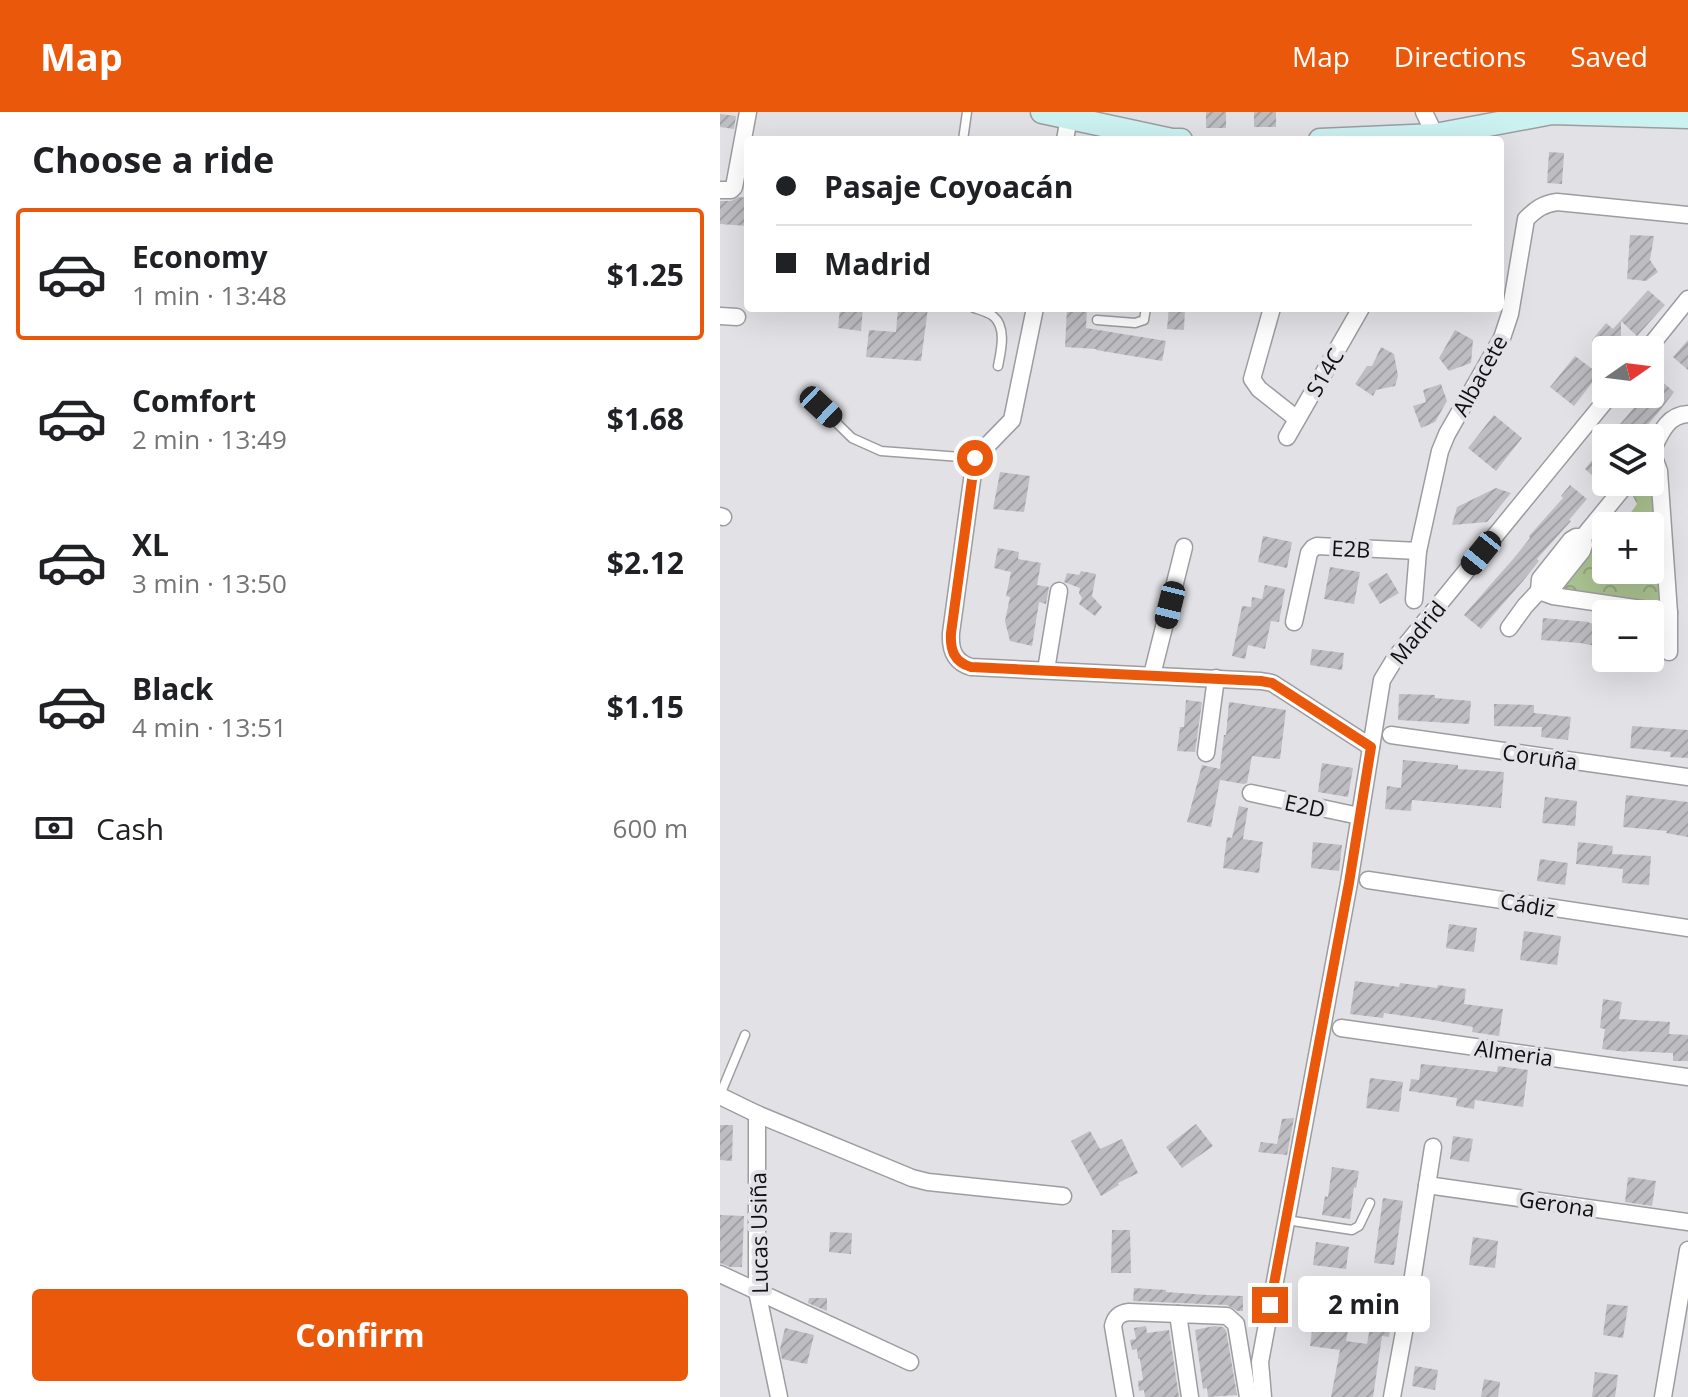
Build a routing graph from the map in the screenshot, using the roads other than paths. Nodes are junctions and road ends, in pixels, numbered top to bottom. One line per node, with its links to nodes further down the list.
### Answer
1 (748, 112): 12 (street)
2 (967, 112): 8 (lane)
3 (1042, 112): 5 (street)
4 (1424, 112): 7 (street)
5 (1068, 115): 9 (street); 10 (street)
6 (1688, 117): 7 (street)
7 (1435, 135): 11 (street)
8 (964, 136)
9 (1065, 136)
10 (1155, 136)
11 (1425, 136)
12 (720, 190)
13 (1688, 215): 33 (street, Albacete)
14 (1688, 299): 21 (street)
15 (984, 312): 22 (lane)
16 (1034, 312): 29 (street)
17 (1145, 312): 20 (lane)
18 (1271, 312): 26 (street)
19 (1359, 312): 26 (street, S14C)
20 (1097, 320)
21 (1658, 336)
22 (998, 366)
23 (807, 394): 29 (lane)
24 (1600, 408): 45 (street, Madrid)
25 (1686, 412): 28 (street)
26 (1297, 419): 27 (street, S14C)
27 (1287, 437)
28 (1664, 448)
29 (975, 458): 41 (street)
30 (1617, 496): 35 (street)
31 (1661, 496): 37 (street)
32 (1184, 547): 42 (street)
33 (1418, 551): 36 (street, Albacete); 38 (street, E2B)
34 (1059, 591): 41 (street)
35 (1539, 591): 37 (street); 39 (street)
36 (1414, 600)
37 (1669, 613): 40 (street)
38 (1294, 622)
39 (1509, 628)
40 (1669, 652)
41 (1046, 670): 42 (street)
42 (1152, 675): 43 (street)
43 (1216, 678): 45 (street); 46 (street)
44 (1391, 735): 47 (street, Coruña)
45 (1371, 747): 49 (street, Madrid)
46 (1206, 753)
47 (1688, 777)
48 (1251, 793): 49 (street, E2D)
49 (1359, 816): 61 (street, Madrid)
50 (1368, 880): 51 (street, Cádiz)
51 (1688, 928)
52 (1341, 1028): 54 (street, Almeria)
53 (745, 1035): 55 (lane)
54 (1688, 1077)
55 (720, 1095): 56 (street)
56 (757, 1114): 59 (street); 65 (street, Lucas Usiña)
57 (1433, 1147): 58 (street)
58 (1427, 1185): 62 (street, Gerona); 73 (street)
59 (1063, 1196)
60 (1370, 1203): 61 (lane)
61 (1286, 1220): 72 (street, Madrid)
62 (1688, 1222)
63 (1688, 1250): 74 (street)
64 (720, 1274): 65 (street)
65 (757, 1291): 67 (street); 68 (street, Lucas Usiña)
66 (1178, 1314): 69 (street); 70 (street); 71 (street)
67 (910, 1362)
68 (779, 1397)
69 (1125, 1397)
70 (1190, 1397)
71 (1248, 1397)
72 (1263, 1397)
73 (1392, 1397)
74 (1663, 1397)

